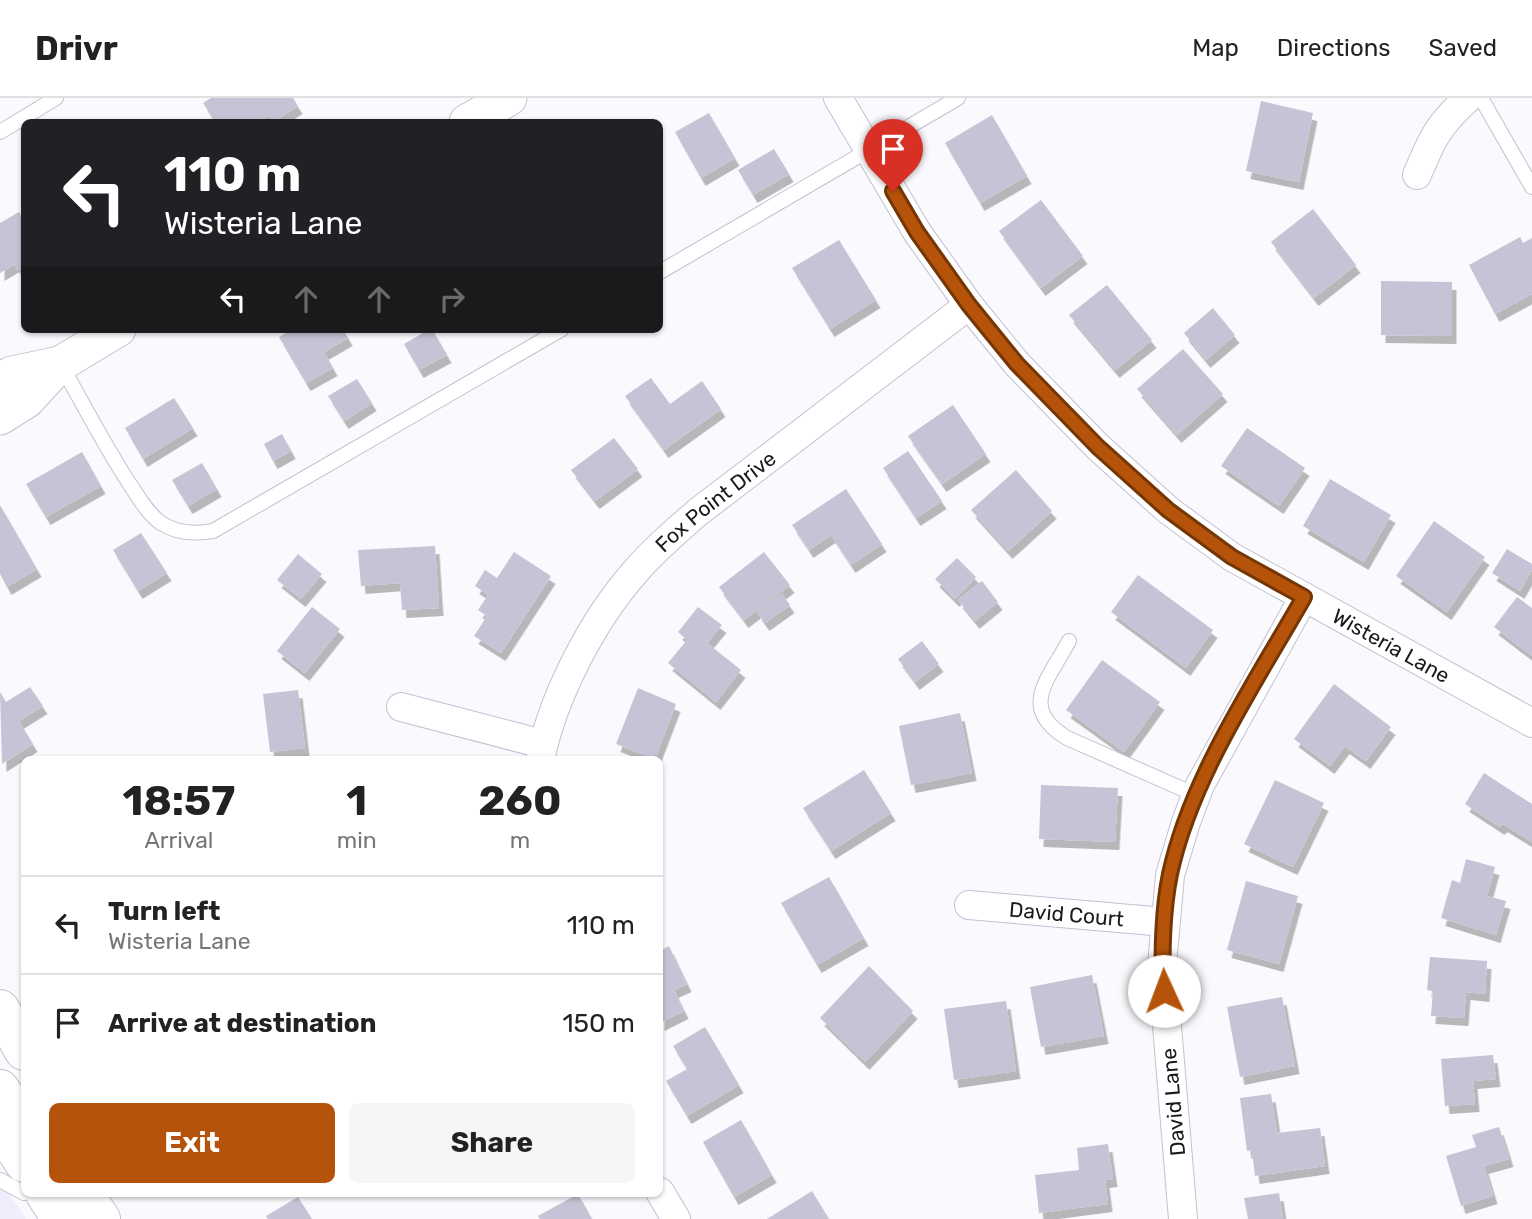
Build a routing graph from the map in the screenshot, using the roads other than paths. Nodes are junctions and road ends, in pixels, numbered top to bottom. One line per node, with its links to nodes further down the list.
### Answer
1 (56, 98): 7 (lane)
2 (509, 98): 9 (street)
3 (838, 98): 11 (street, Wisteria Lane)
4 (958, 98): 11 (lane)
5 (1468, 98): 12 (street)
6 (1481, 98): 13 (lane)
7 (21, 119)
8 (21, 119): 10 (lane)
9 (472, 119)
10 (0, 132)
11 (869, 150): 14 (lane); 15 (street, Wisteria Lane)
12 (1417, 175)
13 (1532, 187)
14 (663, 270)
15 (969, 305): 21 (street, Wisteria Lane); 25 (street, Fox Point Drive)
16 (111, 333): 18 (street)
17 (555, 333): 18 (lane)
18 (60, 364): 19 (street); 20 (street)
19 (0, 380)
20 (0, 417)
21 (1304, 597): 24 (street, Wisteria Lane); 26 (street, David Lane)
22 (1069, 641): 26 (lane)
23 (401, 707): 25 (street)
24 (1532, 723)
25 (541, 752)
26 (1196, 795): 28 (street, David Lane)
27 (969, 905): 28 (street, David Court)
28 (1165, 922): 48 (street, David Lane)
29 (0, 1009): 30 (main road)
30 (21, 1046)
31 (0, 1089): 32 (main road)
32 (21, 1117)
33 (0, 1120): 35 (main road)
34 (0, 1126): 36 (main road)
35 (21, 1133)
36 (21, 1158)
37 (0, 1180): 38 (lane)
38 (21, 1191)
39 (30, 1197): 44 (lane)
40 (46, 1197): 44 (main road)
41 (86, 1197): 45 (main road)
42 (110, 1197): 46 (main road)
43 (663, 1197): 47 (street)
44 (60, 1219)
45 (101, 1219)
46 (123, 1219)
47 (676, 1219)
48 (1183, 1219)

